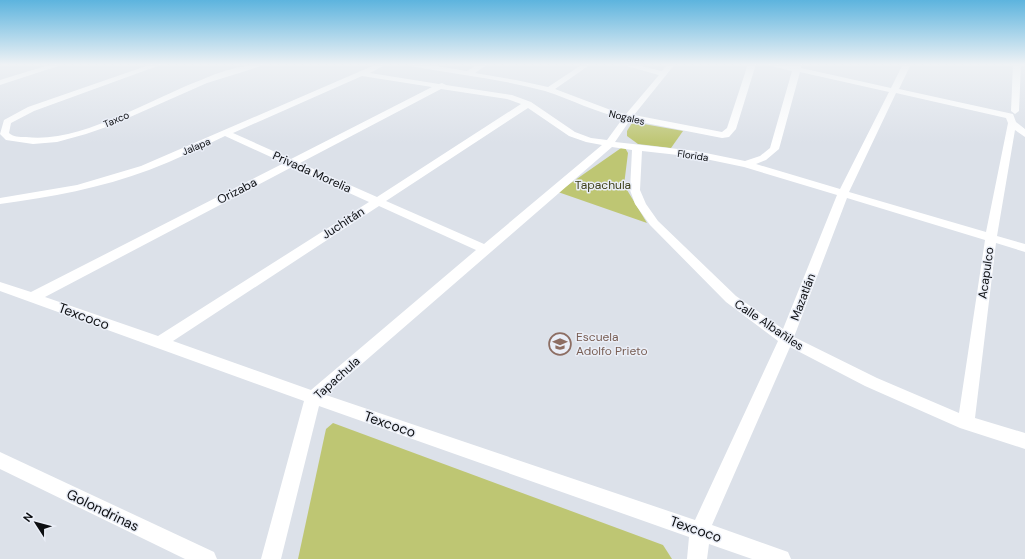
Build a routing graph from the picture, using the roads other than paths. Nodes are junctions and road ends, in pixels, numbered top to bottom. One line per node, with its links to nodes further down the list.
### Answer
1 (84, 90): 18 (street)
2 (184, 90): 18 (street, Taxco)
3 (325, 90): 16 (street, Jalapa)
4 (432, 90): 21 (street, Orizaba)
5 (474, 90): 12 (street, Florida)
6 (549, 90): 14 (street, Nogales)
7 (650, 90): 14 (street, Tapachula)
8 (744, 90): 14 (street, Nogales)
9 (791, 90): 22 (street)
10 (894, 90): 15 (street); 23 (street, Mazatlán)
11 (1014, 90): 15 (street, Acapulco)
12 (528, 104): 19 (street, Florida); 25 (street, Juchitán)
13 (1025, 108): 15 (street)
14 (628, 117): 19 (street, Tapachula)
15 (1012, 117): 17 (street); 26 (street, Acapulco)
16 (225, 133): 21 (street, Privada Morelia); 24 (street, Jalapa)
17 (1025, 134)
18 (4, 140)
19 (609, 144): 20 (street, Florida); 28 (street, Tapachula)
20 (637, 148): 22 (street, Florida); 31 (street, Calle Albañiles)
21 (291, 163): 25 (street, Privada Morelia); 30 (street, Orizaba)
22 (746, 164): 23 (street, Florida)
23 (843, 193): 26 (street, Florida); 31 (street, Mazatlán)
24 (0, 201)
25 (377, 201): 28 (street, Privada Morelia); 32 (street, Juchitán)
26 (991, 238): 27 (street, Florida); 34 (street, Acapulco)
27 (1025, 248)
28 (486, 250): 33 (street, Tapachula)
29 (0, 286): 30 (street, Texcoco)
30 (33, 297): 32 (street, Texcoco)
31 (786, 339): 34 (street, Calle Albañiles); 37 (street, Mazatlán)
32 (159, 342): 33 (street, Texcoco)
33 (313, 397): 37 (street, Texcoco); 39 (street, Tapachula)
34 (966, 423): 35 (street, Calle Albañiles)
35 (1025, 441)
36 (0, 460): 38 (street, Golondrinas)
37 (700, 530): 40 (street, Mazatlán); 41 (street, Texcoco)
38 (207, 559)
39 (271, 559)
40 (697, 559)
41 (781, 559)

